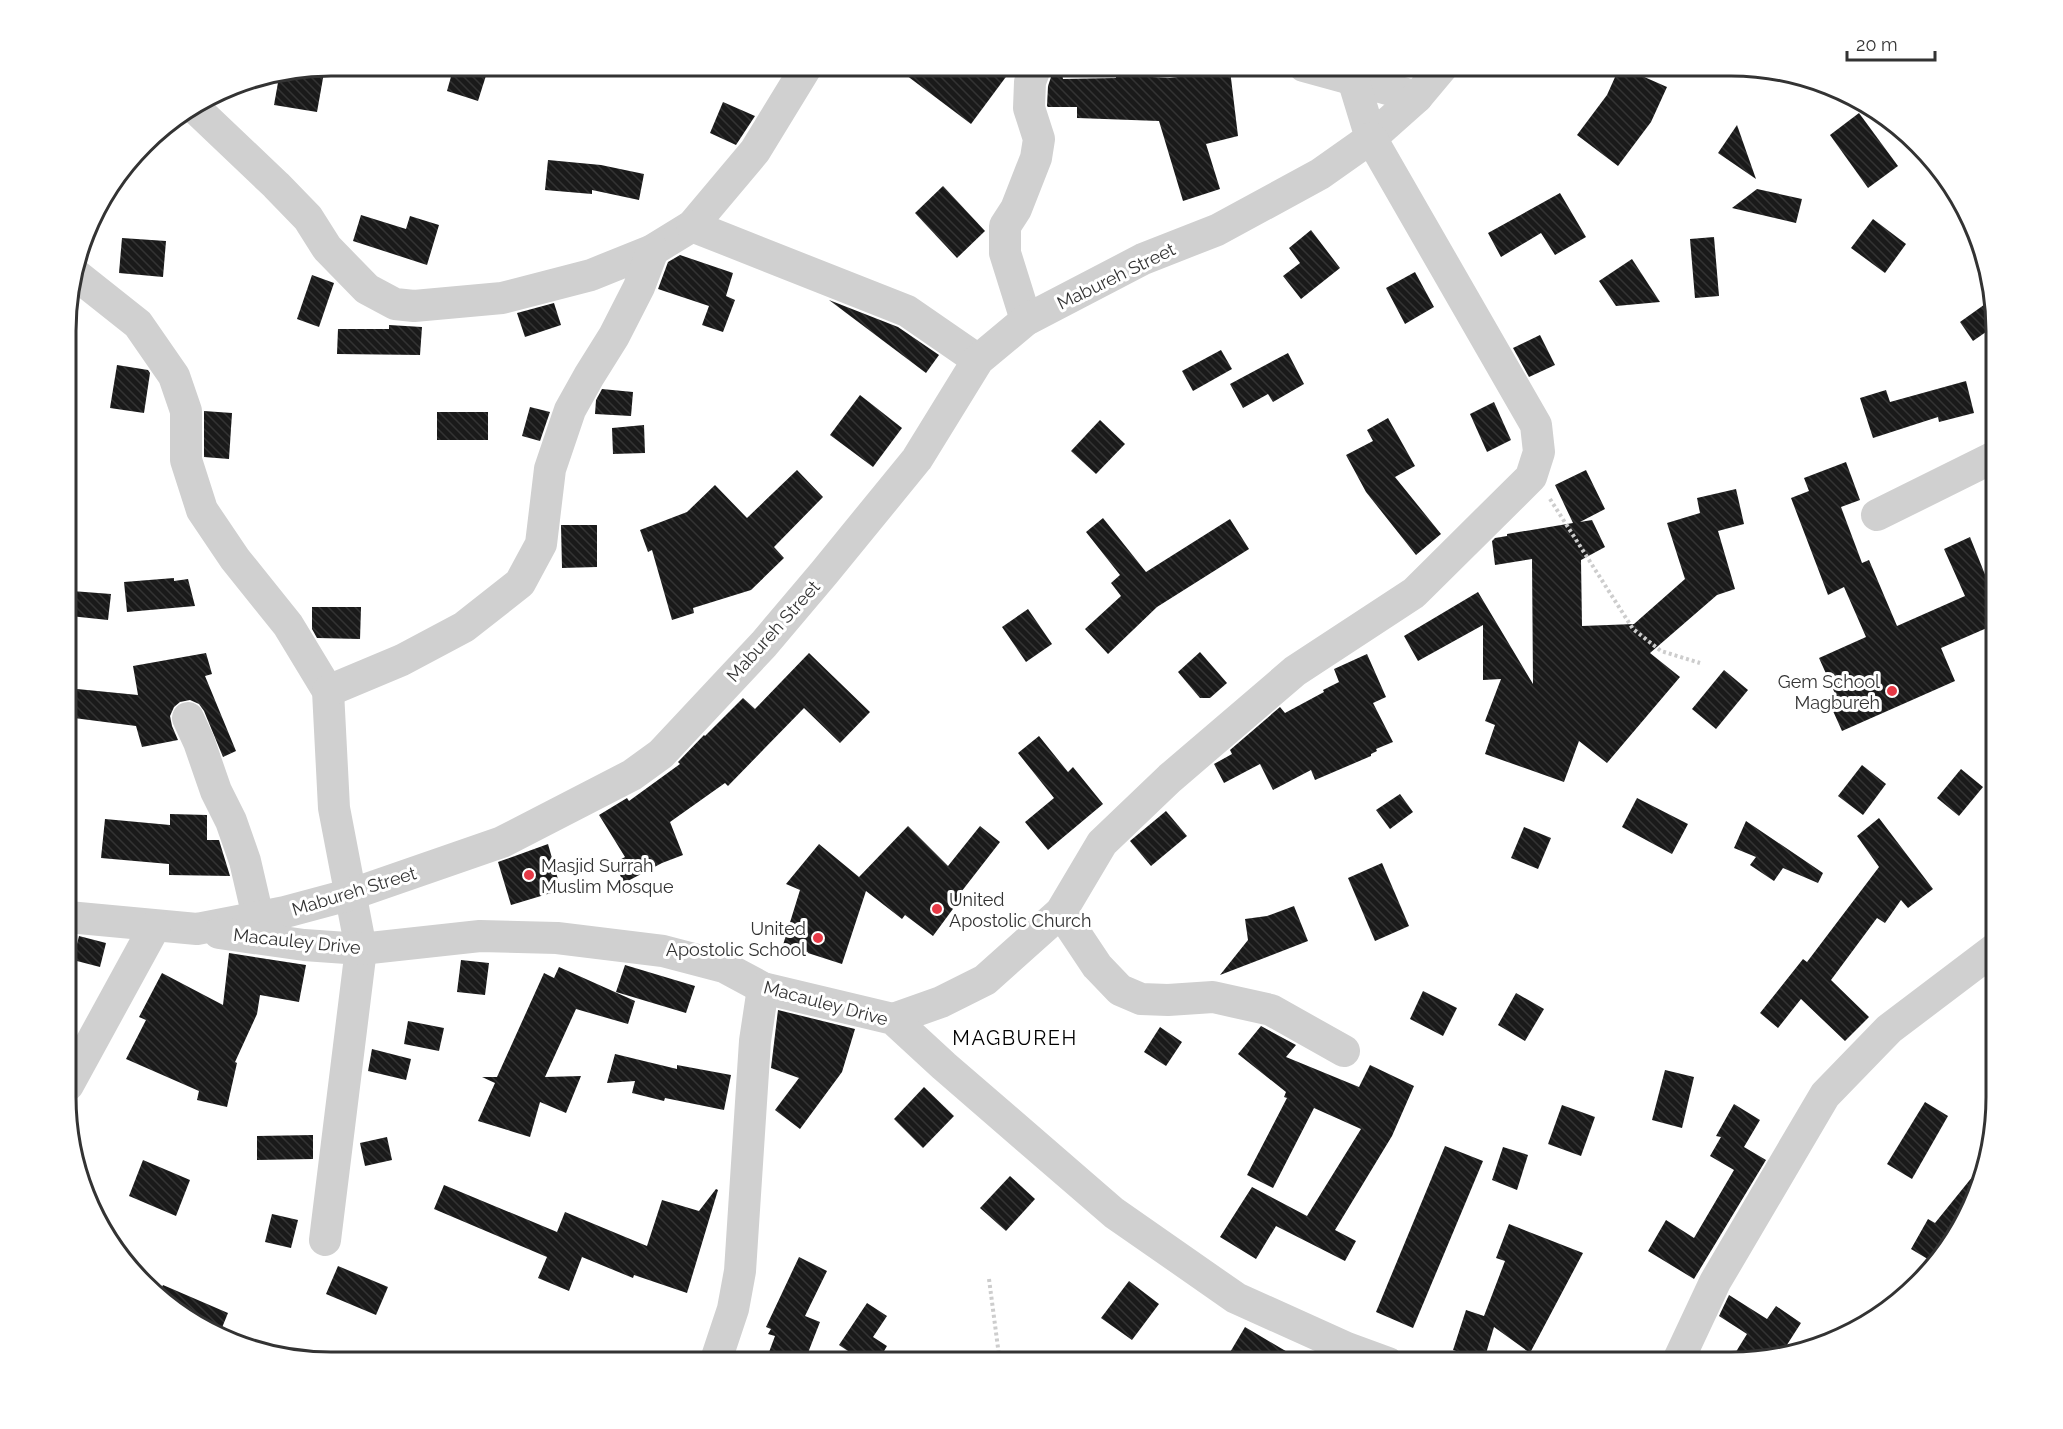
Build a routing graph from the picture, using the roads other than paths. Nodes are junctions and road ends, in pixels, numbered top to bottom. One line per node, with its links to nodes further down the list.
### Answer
1 (801, 76): 9 (street)
2 (1032, 76): 12 (street)
3 (1339, 76): 5 (street)
4 (1435, 76): 6 (street, Mabureh Street)
5 (1353, 80): 6 (street); 8 (street)
6 (1418, 97): 8 (street, Mabureh Street)
7 (201, 113): 10 (street)
8 (1371, 138): 12 (street, Mabureh Street); 19 (street)
9 (692, 226): 10 (street); 13 (street)
10 (653, 250): 16 (street)
11 (82, 279): 16 (street)
12 (1026, 320): 13 (street, Mabureh Street)
13 (978, 360): 18 (street, Mabureh Street)
14 (1986, 461): 15 (street)
15 (1877, 515)
16 (328, 691): 18 (street)
17 (188, 718): 20 (street)
18 (352, 894): 20 (street, Mabureh Street); 24 (street)
19 (1061, 912): 27 (street); 28 (street)
20 (258, 917): 23 (street, Mabureh Street)
21 (76, 918): 22 (street, Mabureh Street)
22 (155, 926): 23 (street, Mabureh Street); 29 (street)
23 (197, 929): 24 (street, Macauley Drive)
24 (361, 949): 26 (street, Macauley Drive); 30 (street)
25 (1986, 956): 33 (street)
26 (763, 988): 27 (street, Macauley Drive); 31 (street)
27 (893, 1019): 32 (street, Macauley Drive)
28 (1344, 1051)
29 (76, 1070)
30 (325, 1240)
31 (719, 1352)
32 (1358, 1352)
33 (1682, 1352)

